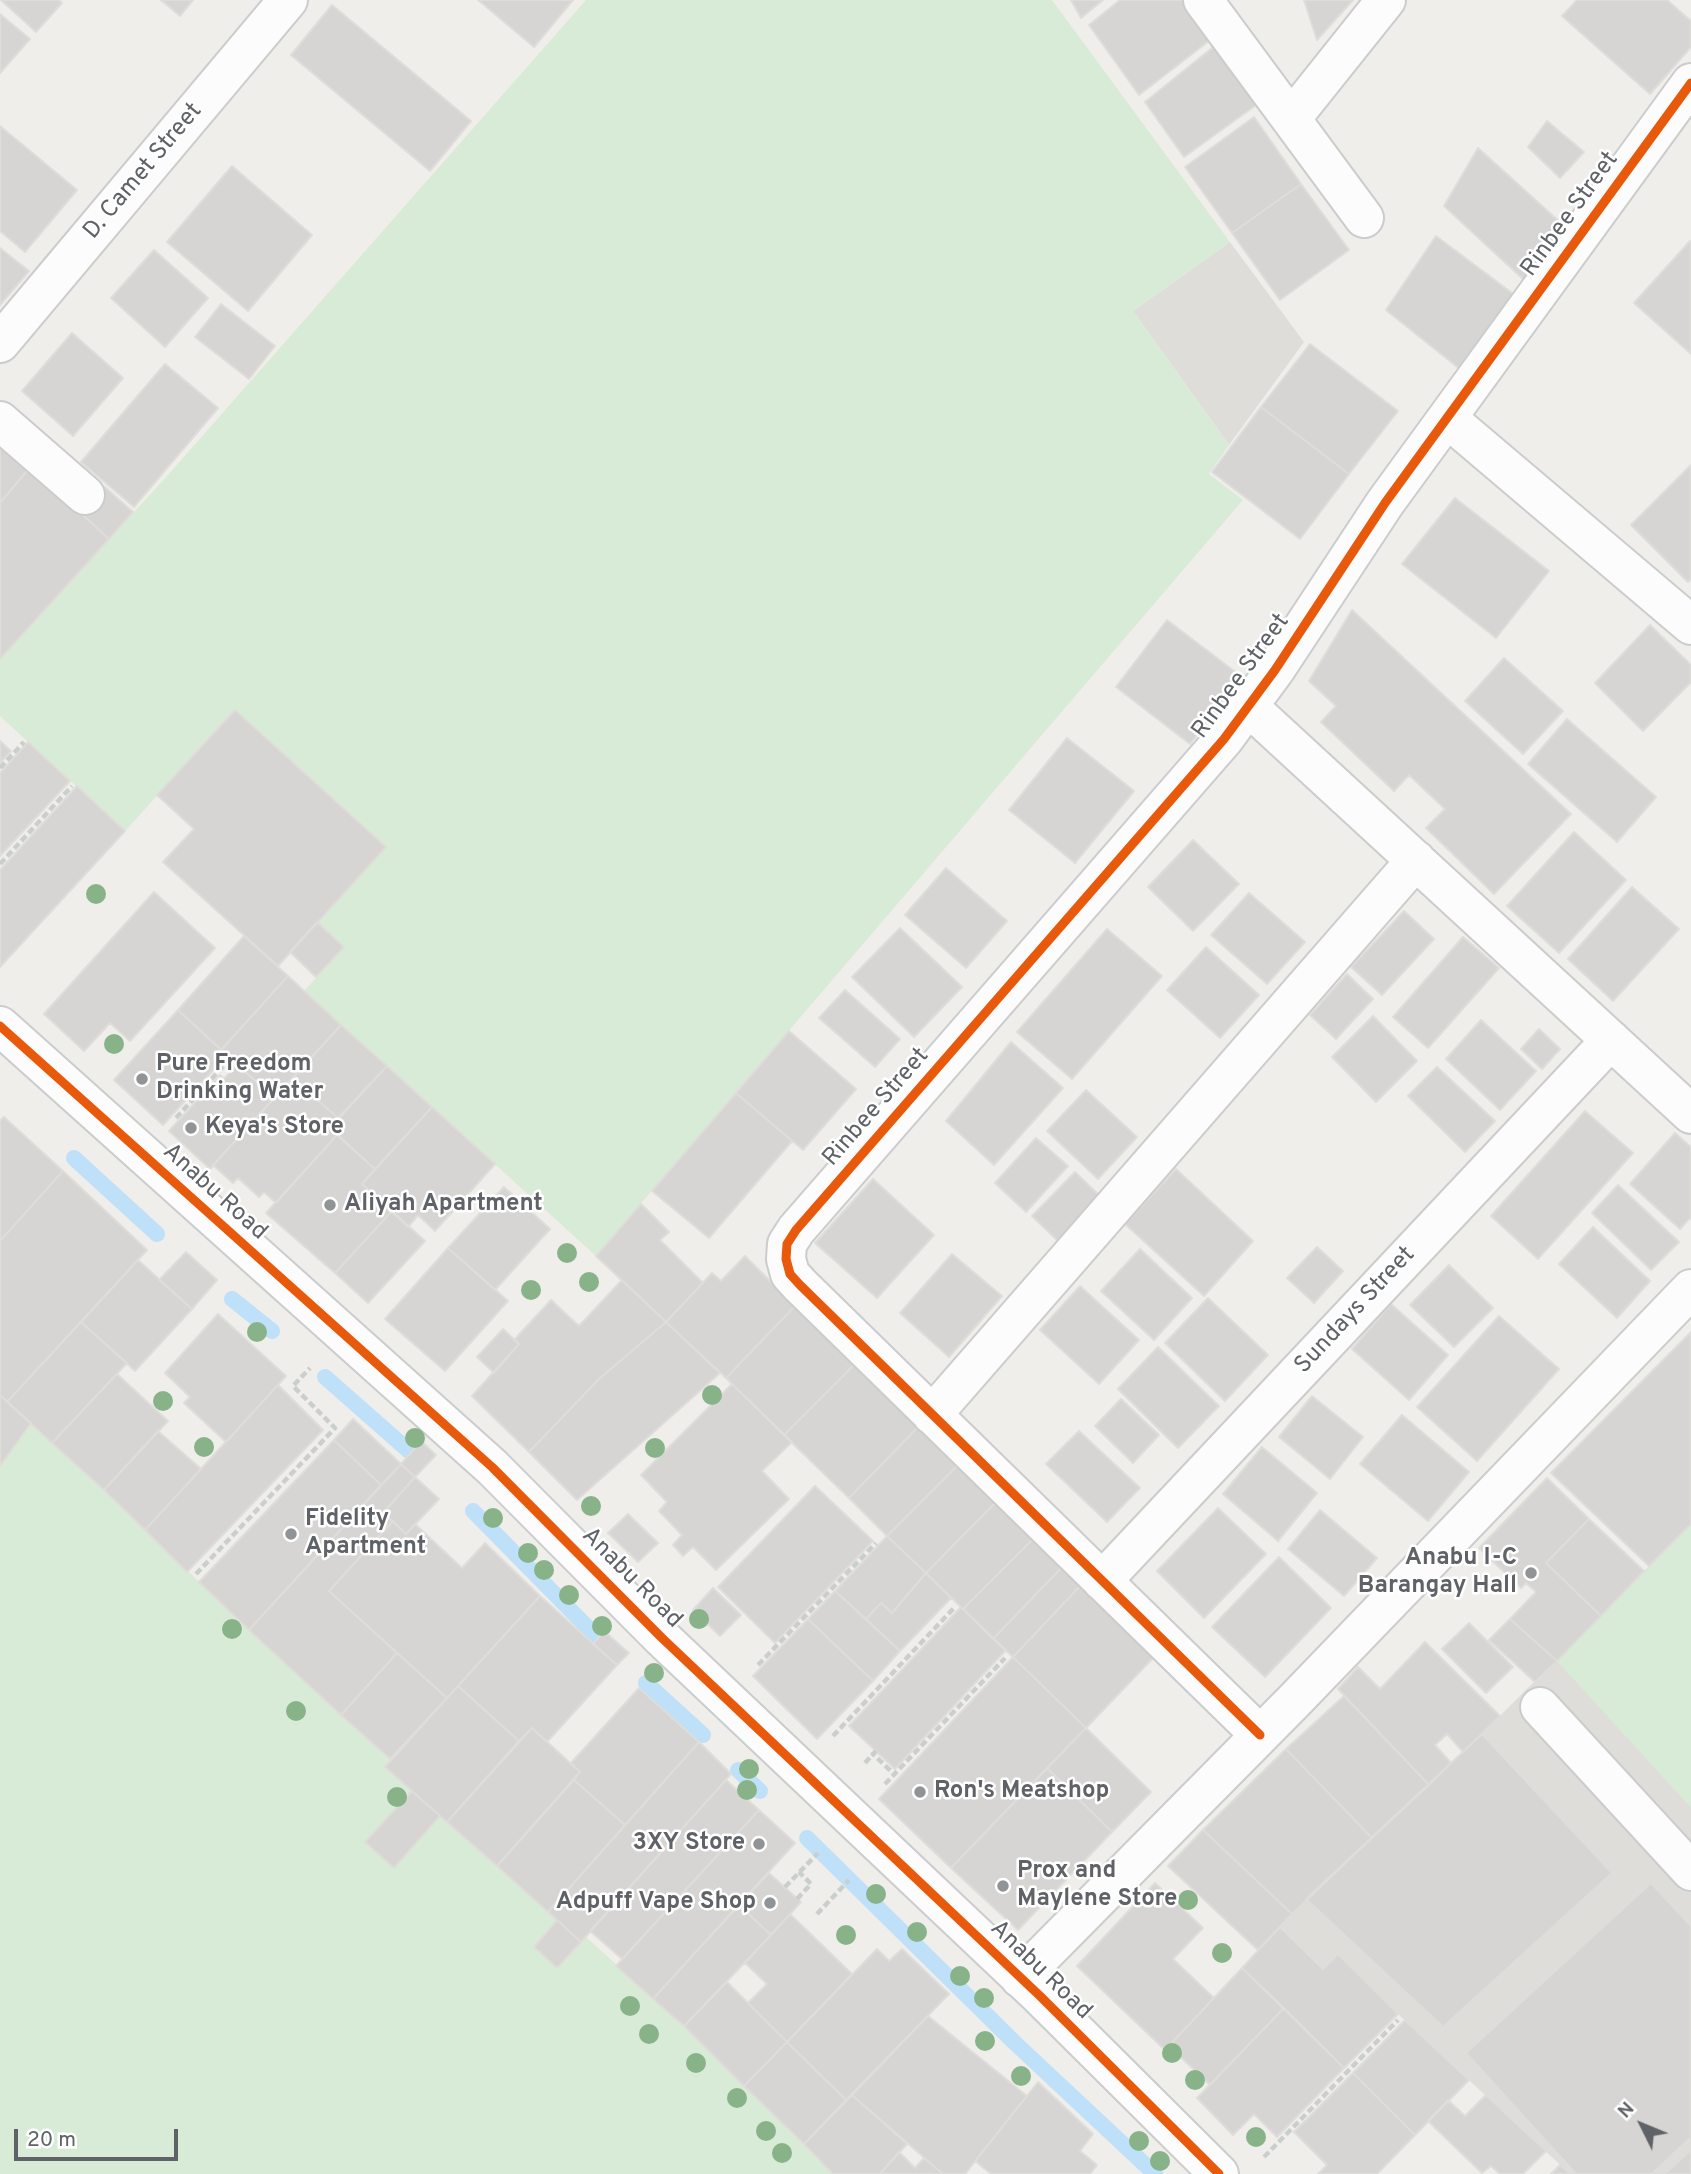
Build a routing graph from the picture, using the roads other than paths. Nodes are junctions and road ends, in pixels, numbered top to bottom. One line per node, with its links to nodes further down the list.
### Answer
1 (288, 0): 7 (street, D. Camet Street)
2 (1203, 0): 5 (street)
3 (1386, 0): 5 (street)
4 (1691, 83): 8 (street, Rinbee Street)
5 (1291, 119): 6 (street)
6 (1364, 218)
7 (0, 343)
8 (1447, 418): 11 (street); 12 (street, Rinbee Street)
9 (0, 421): 10 (street)
10 (85, 495)
11 (1691, 625)
12 (1249, 707): 13 (street); 18 (street, Rinbee Street)
13 (1416, 860): 15 (street); 18 (street)
14 (0, 1026): 23 (street, Anabu Road)
15 (1611, 1040): 16 (street); 19 (street, Sundays Street)
16 (1691, 1114)
17 (1691, 1289): 21 (street)
18 (932, 1415): 19 (street)
19 (1102, 1581): 21 (street)
20 (1540, 1707): 22 (street)
21 (1260, 1735): 23 (street)
22 (1691, 1871)
23 (1020, 1978): 24 (street, Anabu Road)
24 (1219, 2174)

